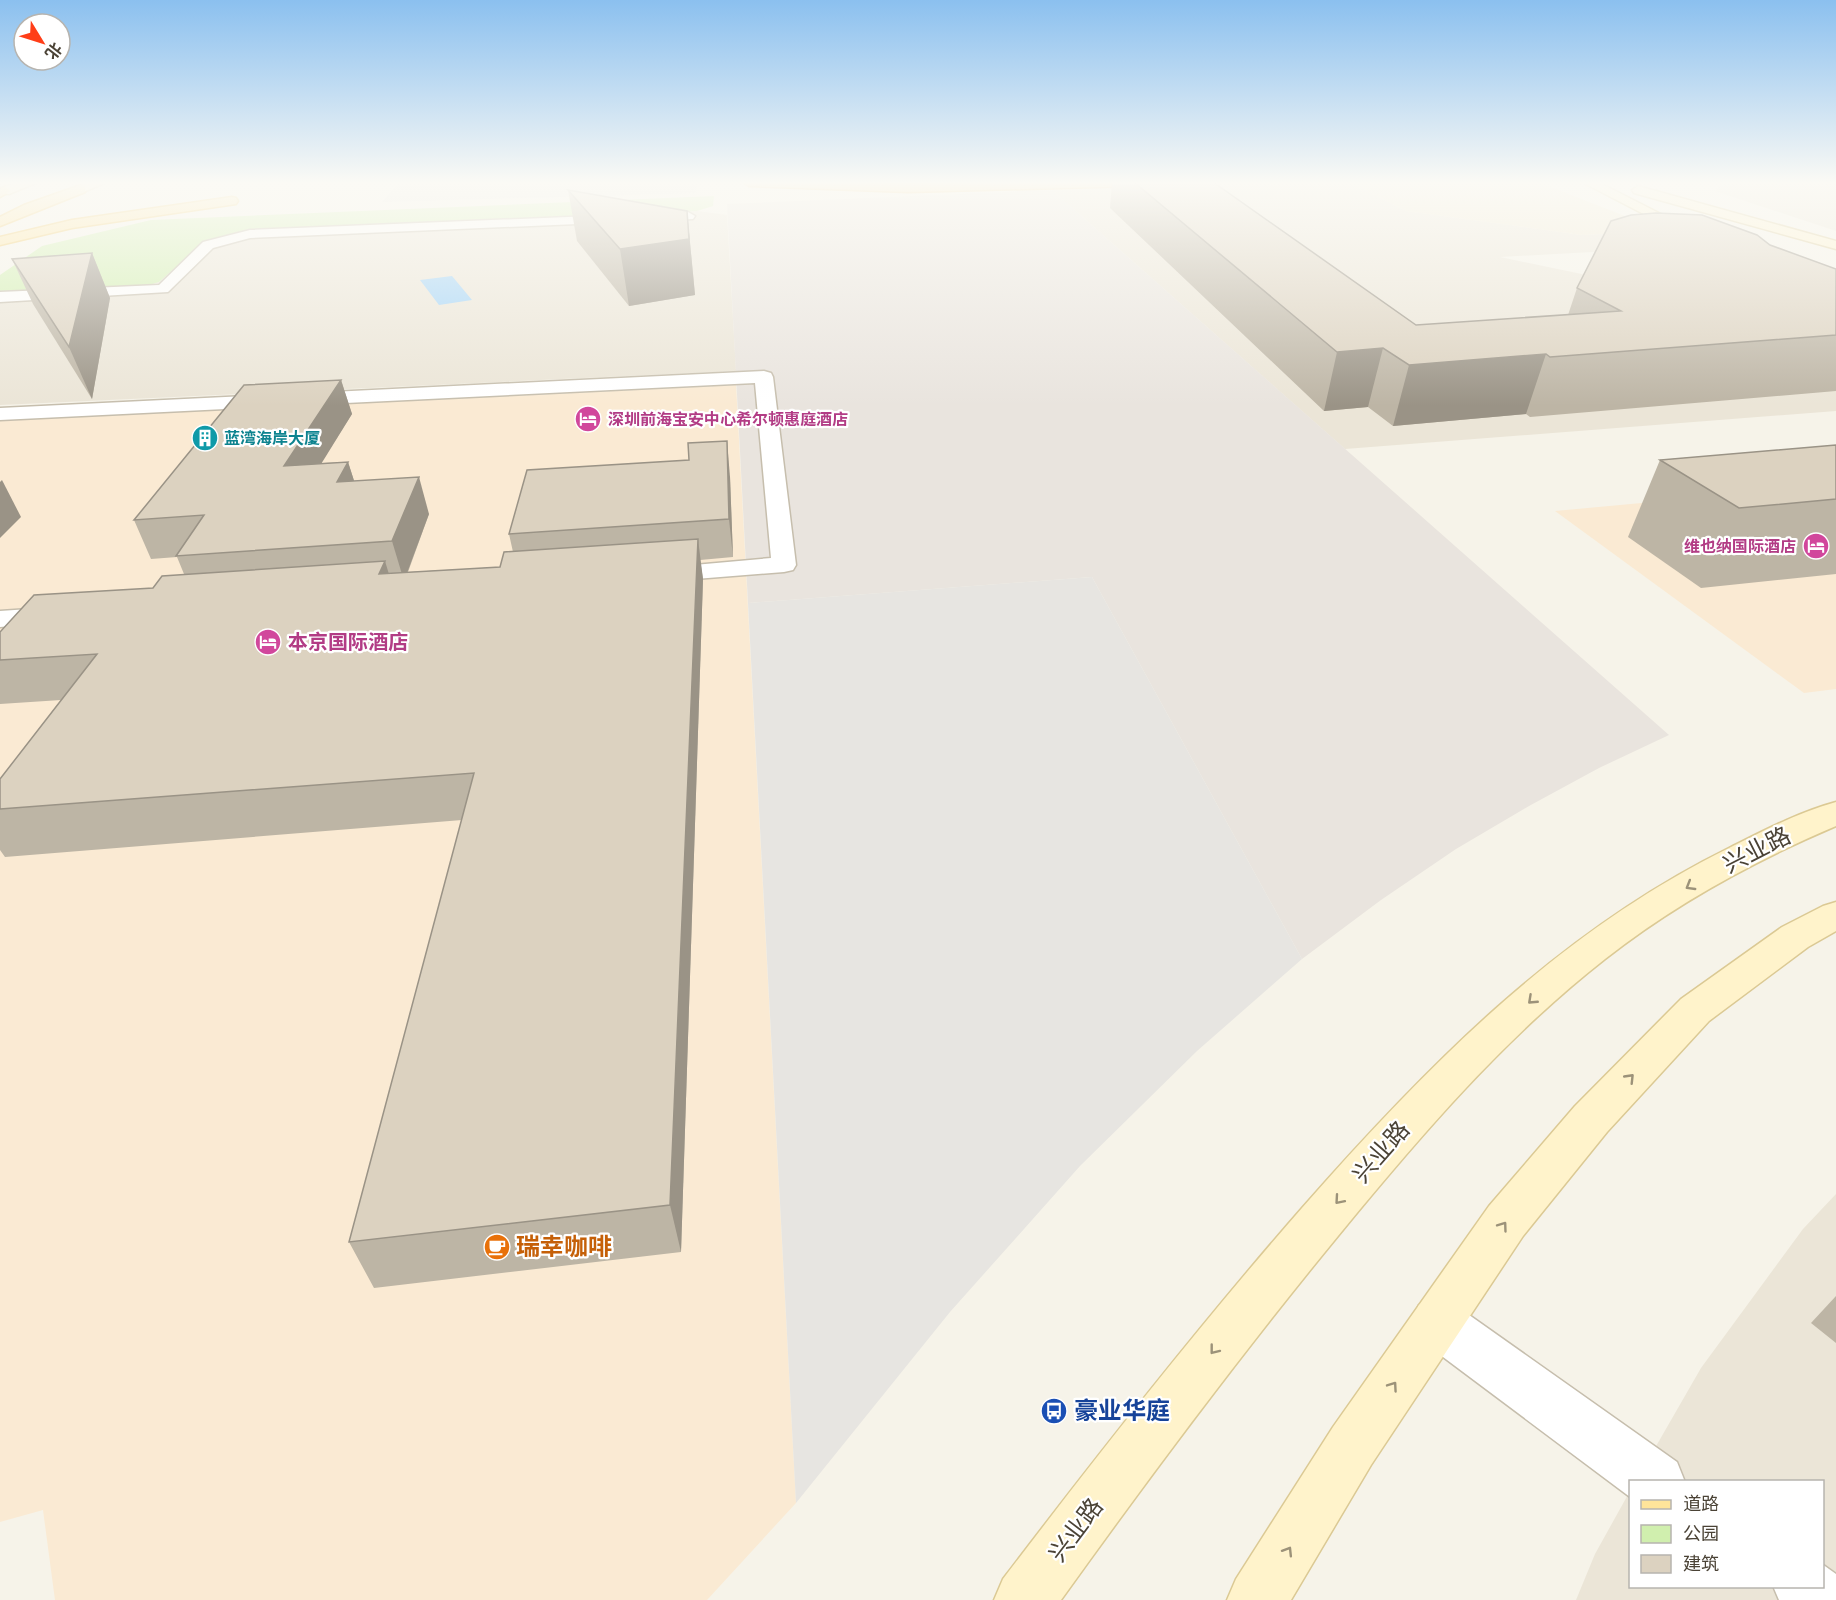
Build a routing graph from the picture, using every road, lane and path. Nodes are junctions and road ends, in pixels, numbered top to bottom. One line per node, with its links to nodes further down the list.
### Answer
1 (196, 257): 2 (street)
2 (0, 297)
3 (276, 380): 4 (street)
4 (258, 402): 5 (street); 6 (street)
5 (0, 414)
6 (630, 576)
7 (83, 613): 8 (street)
8 (0, 619)
9 (1836, 813): 14 (main road, 兴业路, one-way to 14)
10 (1836, 915): 11 (main road, one-way to 10)
11 (1437, 1322): 12 (street); 15 (main road, one-way to 11)
12 (1654, 1480)
13 (1804, 1588): 16 (street)
14 (1024, 1600)
15 (1257, 1600)
16 (1821, 1600)

